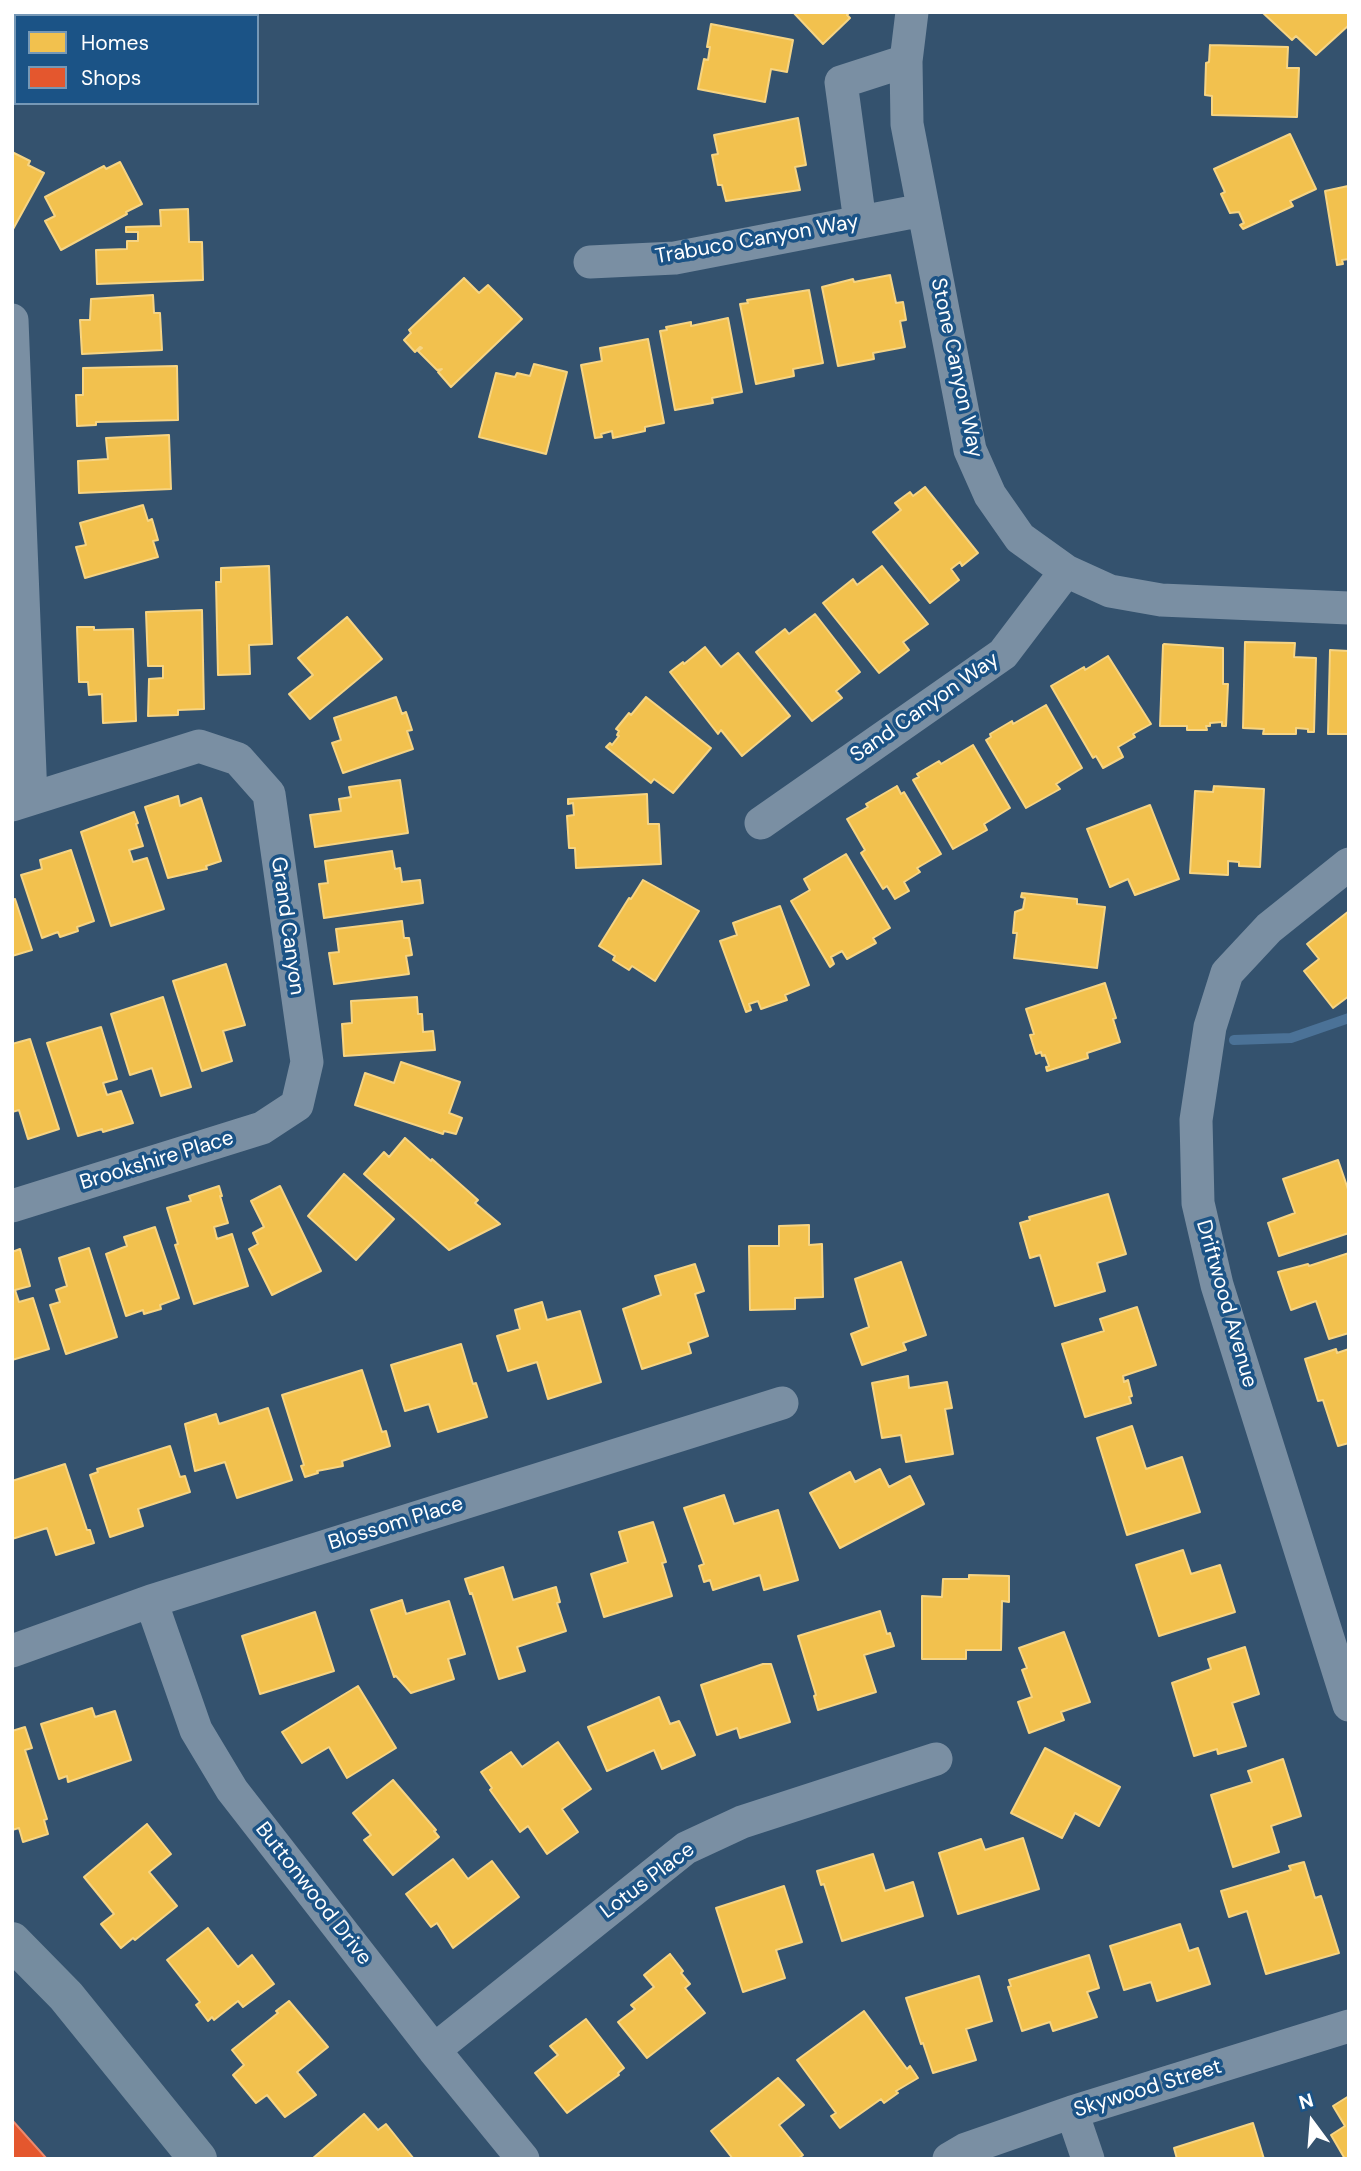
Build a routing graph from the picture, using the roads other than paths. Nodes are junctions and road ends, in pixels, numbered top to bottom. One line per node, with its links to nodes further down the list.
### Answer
1 (912, 12): 2 (street, Stone Canyon Way)
2 (906, 61): 3 (street, Stone Canyon Way); 4 (street)
3 (923, 210): 4 (street, Trabuco Canyon Way); 7 (street, Stone Canyon Way)
4 (860, 222): 5 (street, Trabuco Canyon Way)
5 (590, 262)
6 (12, 320): 9 (street)
7 (1066, 570): 8 (street, Stone Canyon Way); 10 (street, Sand Canyon Way)
8 (1349, 608)
9 (22, 801): 12 (street, Grand Canyon)
10 (761, 823)
11 (1349, 864): 17 (street, Driftwood Avenue)
12 (297, 1105): 13 (street, Brookshire Place)
13 (12, 1206)
14 (782, 1403): 15 (street, Blossom Place)
15 (151, 1601): 16 (street, Blossom Place); 21 (street, Buttonwood Drive)
16 (12, 1651)
17 (1349, 1705)
18 (936, 1759): 21 (street, Lotus Place)
19 (12, 1941): 23 (main road)
20 (1349, 2026): 22 (street, Skywood Street)
21 (434, 2050): 24 (street, Buttonwood Drive)
22 (1072, 2112): 25 (street, Skywood Street); 26 (street)
23 (198, 2159)
24 (523, 2159)
25 (949, 2159)
26 (1088, 2159)

